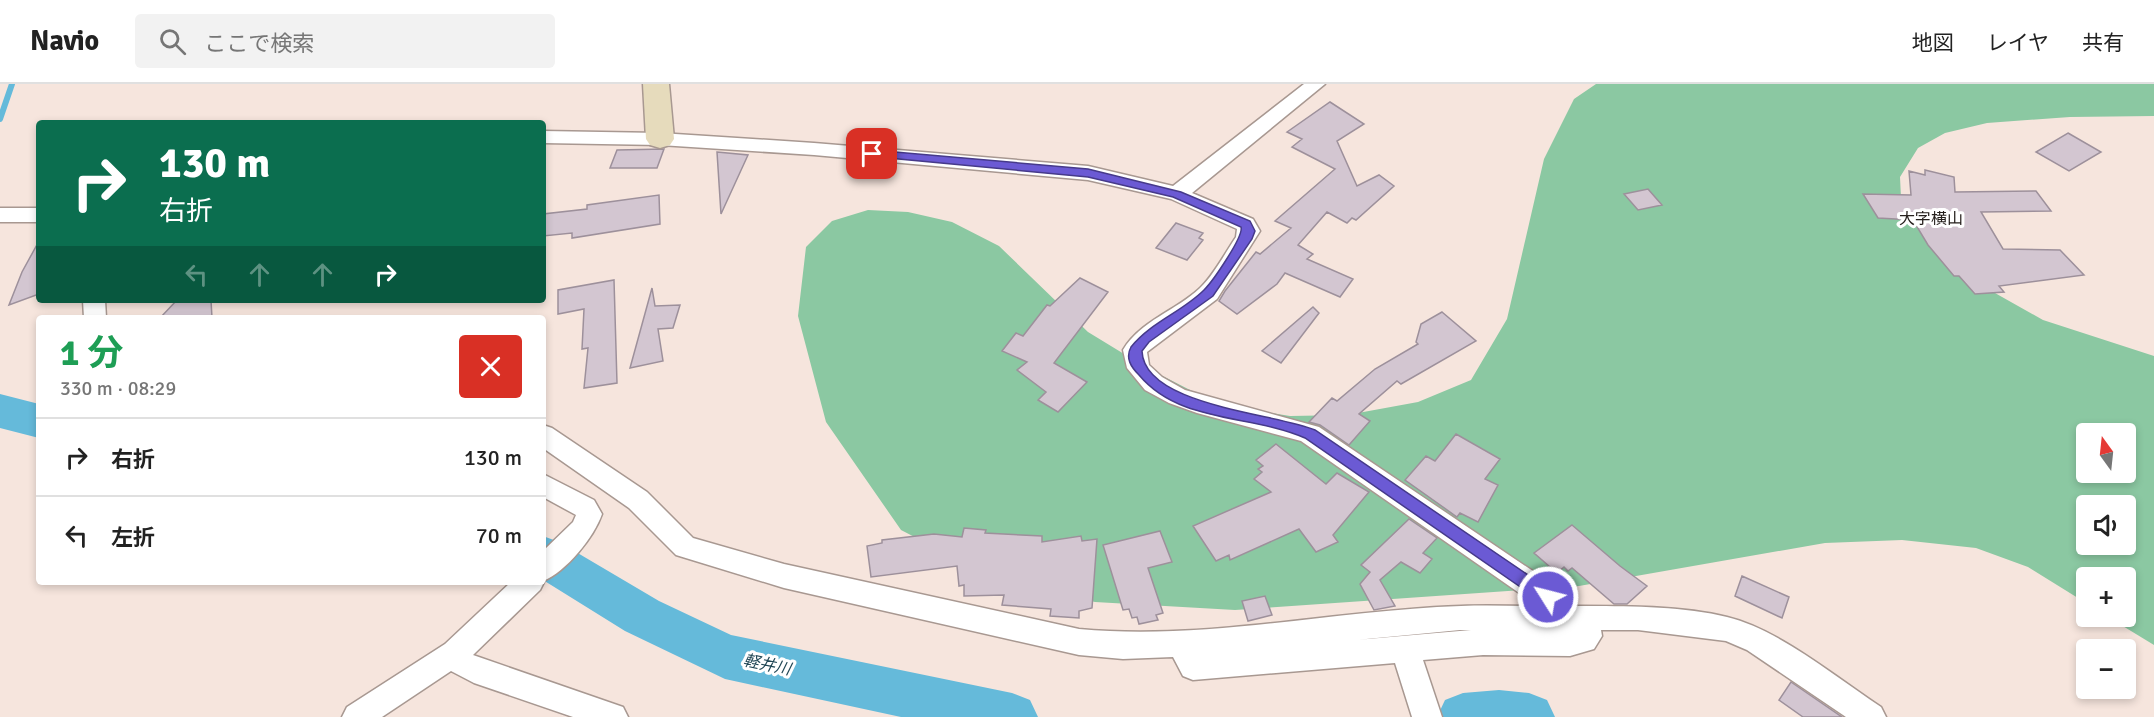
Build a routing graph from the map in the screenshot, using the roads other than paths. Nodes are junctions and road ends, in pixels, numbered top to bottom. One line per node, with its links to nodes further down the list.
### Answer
1 (656, 84): 4 (street)
2 (1316, 84): 5 (street)
3 (546, 137): 4 (street)
4 (660, 138): 5 (street)
5 (1177, 194): 12 (street)
6 (0, 215): 7 (street)
7 (36, 215)
8 (546, 437): 13 (street)
9 (546, 486): 10 (street)
10 (546, 565)
11 (526, 585): 15 (street)
12 (1572, 617): 13 (street); 14 (street); 19 (street)
13 (1185, 644): 14 (street)
14 (1405, 649): 18 (street)
15 (455, 653): 16 (street); 17 (street)
16 (357, 717)
17 (613, 717)
18 (1427, 717)
19 (1871, 717)

